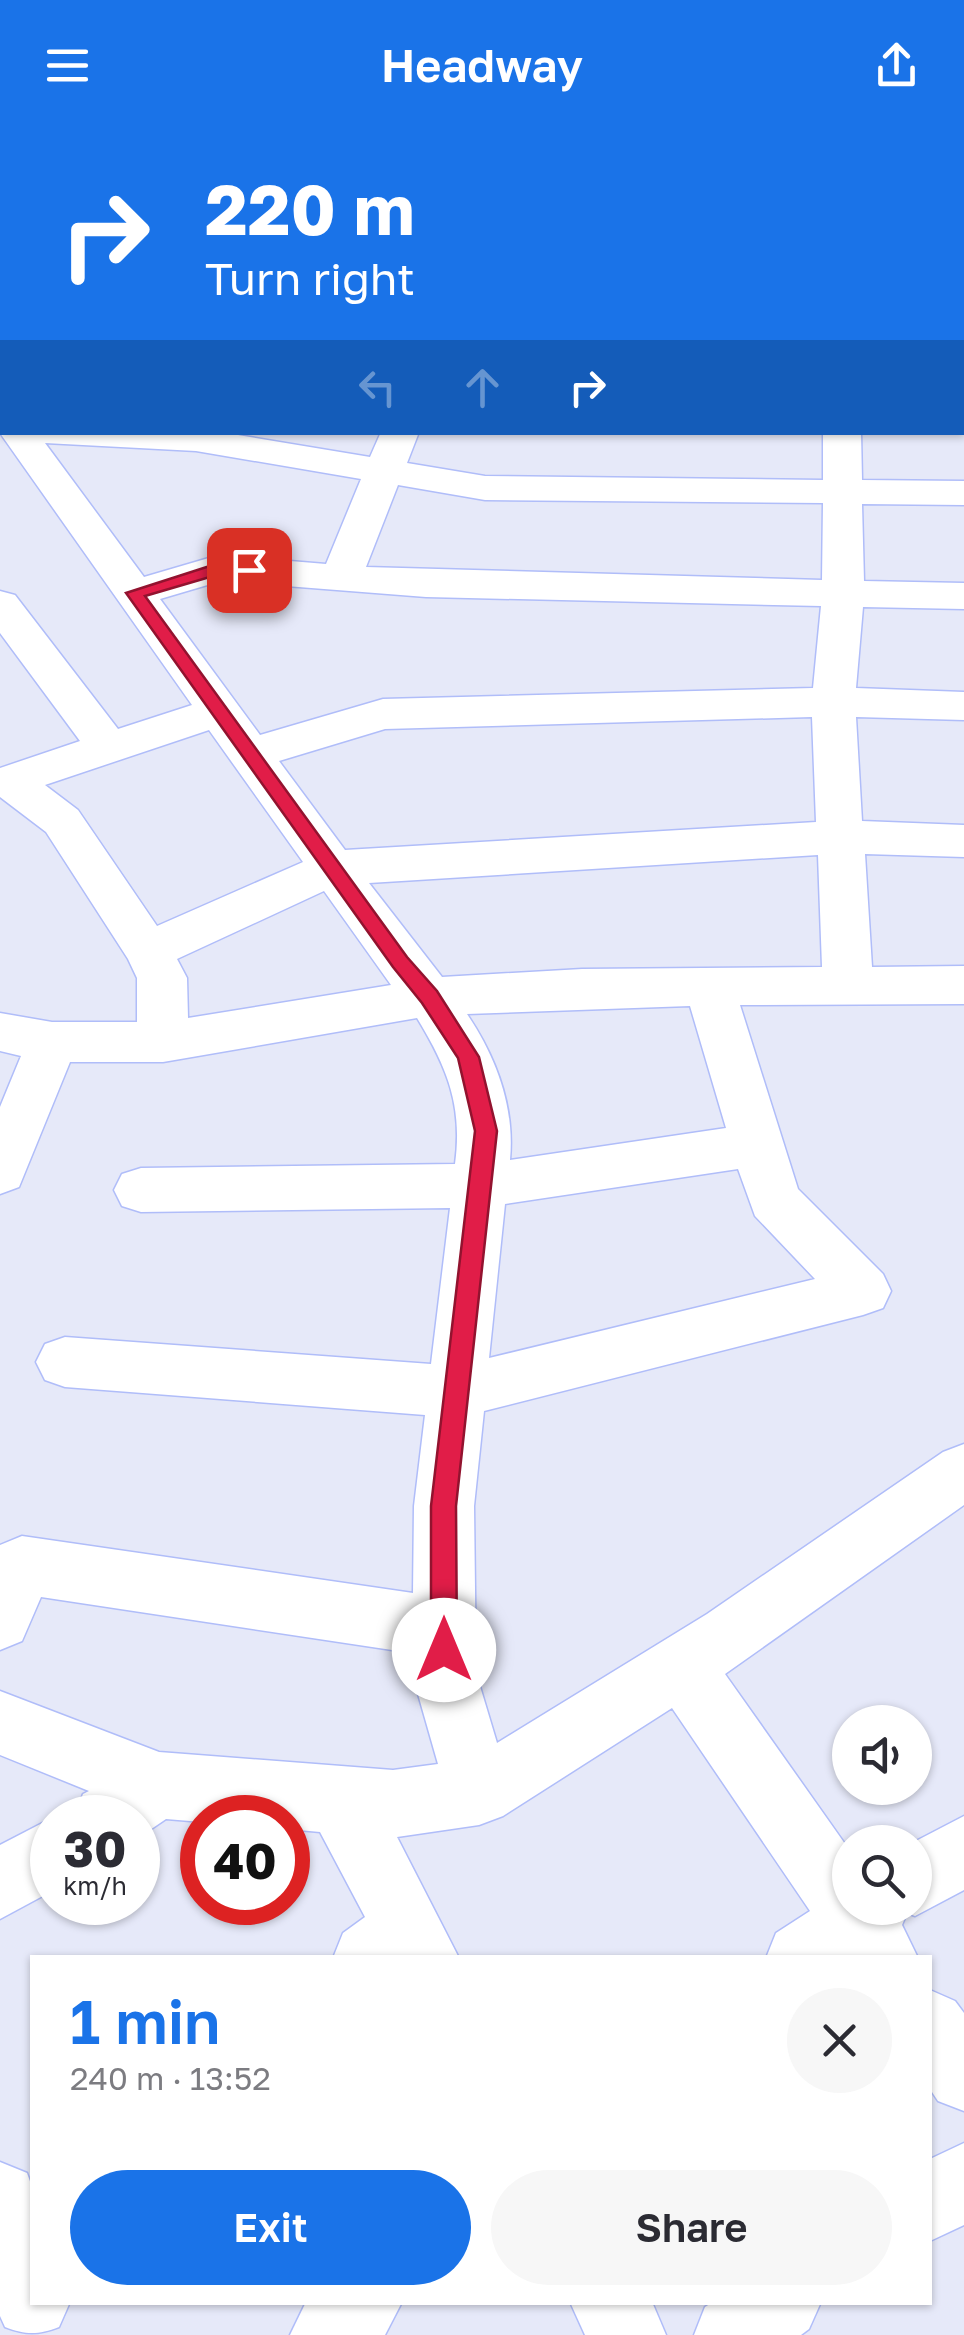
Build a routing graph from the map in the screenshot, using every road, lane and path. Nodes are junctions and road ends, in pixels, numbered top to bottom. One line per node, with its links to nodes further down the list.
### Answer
1 (20, 435): 9 (street)
2 (104, 435): 5 (street)
3 (399, 435): 5 (street)
4 (842, 435): 6 (street)
5 (384, 472): 6 (street); 8 (street)
6 (843, 492): 7 (street); 10 (street)
7 (964, 493)
8 (341, 577): 9 (street); 10 (street)
9 (134, 593): 15 (street)
10 (843, 594): 11 (street); 13 (street)
11 (964, 596)
12 (0, 604): 16 (street)
13 (833, 702): 14 (street); 17 (street); 18 (street)
14 (964, 706)
15 (220, 711): 16 (street); 17 (street)
16 (109, 748): 21 (street)
17 (250, 754): 20 (street)
18 (840, 837): 19 (street); 20 (street); 22 (street)
19 (964, 841)
20 (332, 868): 21 (street); 25 (street)
21 (148, 951): 28 (street)
22 (848, 984): 23 (street); 24 (street)
23 (709, 986): 25 (street); 29 (street)
24 (964, 986)
25 (430, 997): 28 (street); 31 (street)
26 (0, 1032): 27 (street)
27 (52, 1042): 28 (street); 30 (street)
28 (163, 1042)
29 (755, 1145): 31 (street); 34 (street)
30 (0, 1172)
31 (480, 1186): 32 (street); 34 (street)
32 (141, 1190)
33 (65, 1362): 34 (street)
34 (457, 1392): 37 (street)
35 (964, 1472): 38 (street)
36 (0, 1620): 37 (street)
37 (444, 1628): 40 (street)
38 (681, 1665): 40 (street); 48 (street)
39 (0, 1723): 41 (street)
40 (479, 1792): 42 (street)
41 (123, 1795)
42 (340, 1800): 43 (street); 49 (street)
43 (160, 1801)
44 (964, 1850): 46 (street)
45 (30, 1866): 47 (street)
46 (932, 1871)
47 (0, 1884)
48 (872, 1928): 50 (street)
49 (400, 1948)
50 (809, 1955)
51 (932, 2029): 52 (street)
52 (964, 2075)
53 (964, 2181): 54 (street)
54 (932, 2203)
55 (13, 2206): 56 (street)
56 (30, 2287)
57 (34, 2305): 61 (street)
58 (360, 2305): 62 (street)
59 (611, 2305): 63 (street)
60 (778, 2305): 64 (street)
61 (44, 2335)
62 (330, 2335)
63 (627, 2335)
64 (733, 2335)

